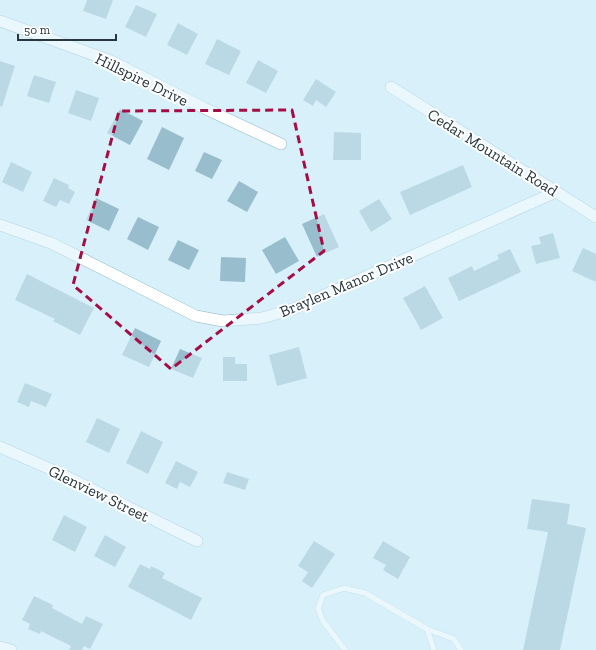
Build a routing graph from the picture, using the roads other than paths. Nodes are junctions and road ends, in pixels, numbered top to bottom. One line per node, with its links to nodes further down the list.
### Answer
1 (0, 21): 3 (street, Hillspire Drive)
2 (391, 87): 4 (street, Cedar Mountain Road)
3 (281, 144)
4 (556, 192): 5 (street, Cedar Mountain Road); 6 (street, Braylen Manor Drive)
5 (596, 217)
6 (0, 225)
7 (0, 447): 8 (street, Glenview Street)
8 (197, 541)
9 (427, 629): 12 (lane); 13 (lane); 14 (lane)
10 (0, 647): 11 (street)
11 (11, 650)
12 (345, 650)
13 (434, 650)
14 (461, 650)

